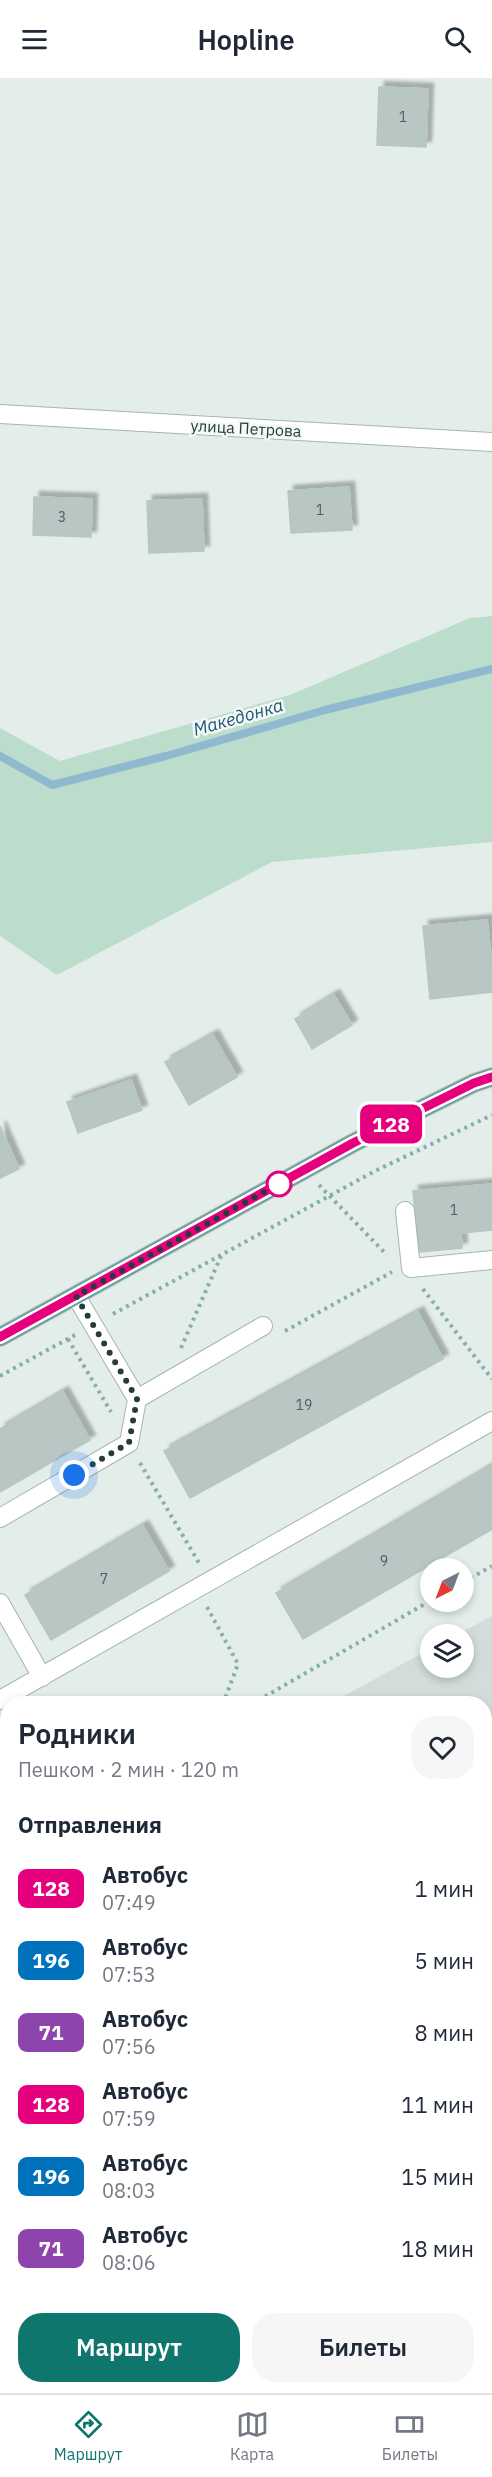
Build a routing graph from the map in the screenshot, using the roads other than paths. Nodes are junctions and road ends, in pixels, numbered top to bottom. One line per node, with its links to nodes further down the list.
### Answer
1 (0, 414): 2 (street, улица Петрова)
2 (492, 442)
3 (492, 1077): 6 (main road)
4 (405, 1211): 5 (street)
5 (492, 1260)
6 (76, 1296): 8 (main road); 9 (street)
7 (263, 1326): 9 (street)
8 (0, 1337)
9 (137, 1399): 11 (street)
10 (492, 1421): 13 (street)
11 (0, 1518)
12 (0, 1603): 13 (street)
13 (42, 1677): 14 (street)
14 (7, 1696)

